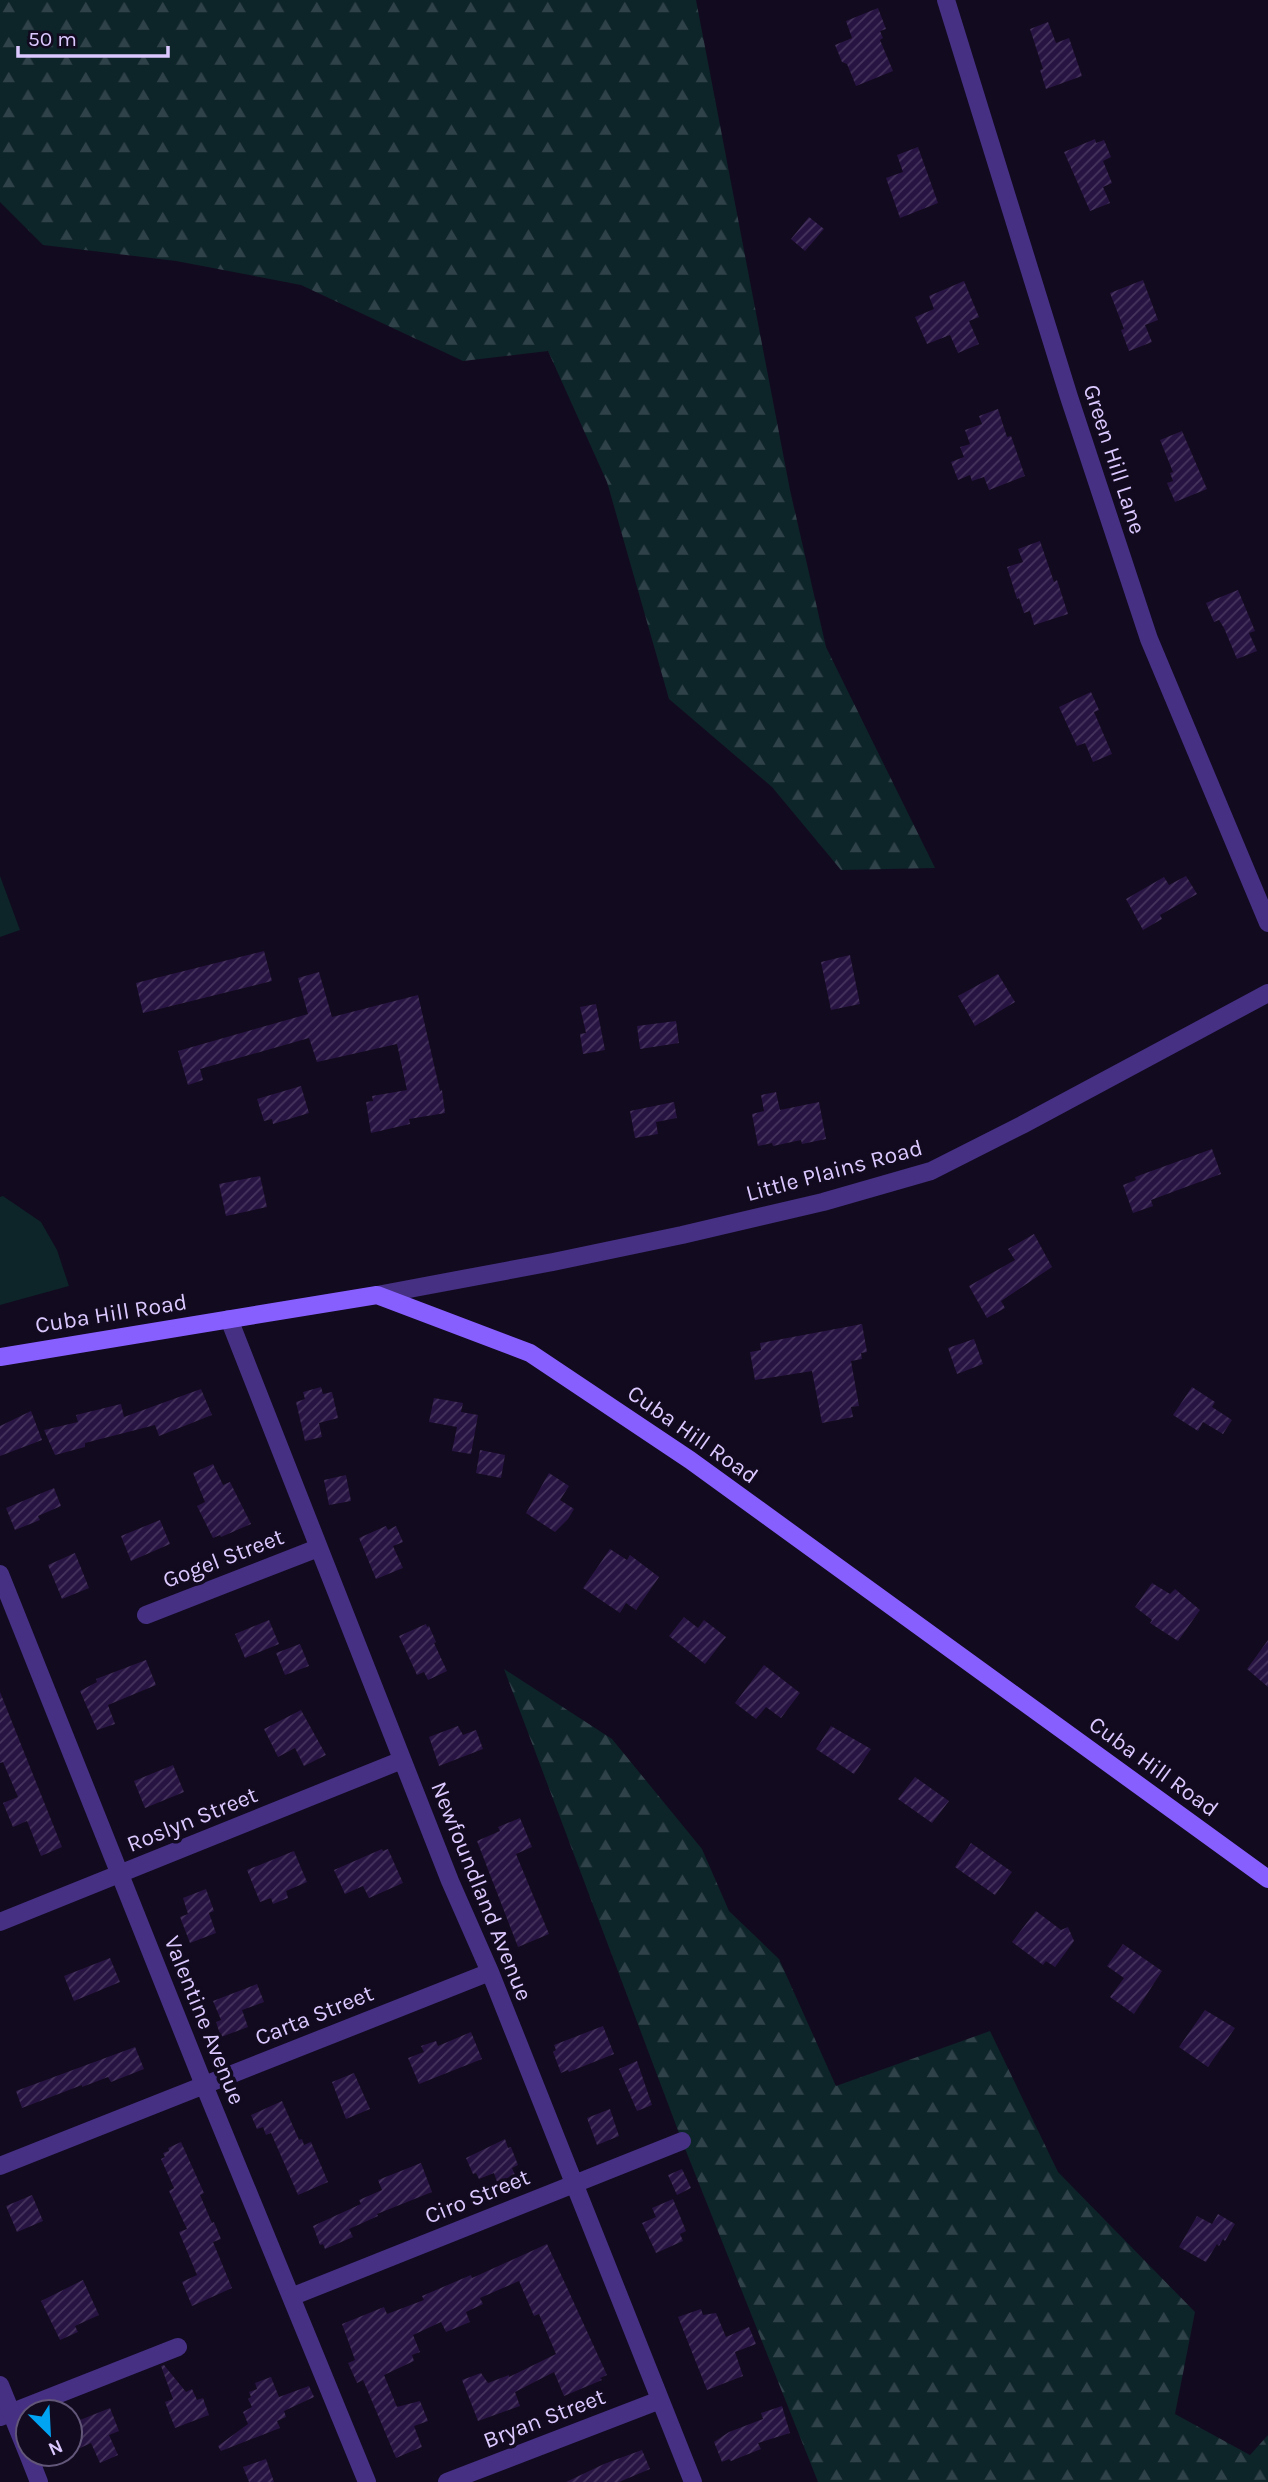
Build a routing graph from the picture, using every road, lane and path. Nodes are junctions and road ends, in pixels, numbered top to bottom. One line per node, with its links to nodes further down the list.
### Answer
1 (946, 0): 2 (street, Green Hill Lane)
2 (1268, 923)
3 (1268, 993): 4 (street, Little Plains Road)
4 (377, 1295): 5 (main road, Cuba Hill Road); 12 (main road, Cuba Hill Road)
5 (229, 1319): 6 (main road, Cuba Hill Road); 7 (street, Newfoundland Avenue)
6 (0, 1357)
7 (318, 1548): 9 (street, Gogel Street); 10 (street, Newfoundland Avenue)
8 (0, 1574): 11 (street, Valentine Avenue)
9 (146, 1615)
10 (402, 1760): 11 (street, Roslyn Street); 14 (street, Newfoundland Avenue)
11 (121, 1874): 13 (street, Roslyn Street); 15 (street, Valentine Avenue)
12 (1268, 1879)
13 (0, 1922)
14 (490, 1972): 15 (street, Carta Street); 18 (street, Newfoundland Avenue)
15 (204, 2085): 17 (street, Carta Street); 19 (street, Valentine Avenue)
16 (682, 2141): 18 (street, Ciro Street)
17 (0, 2166)
18 (574, 2183): 19 (street, Ciro Street); 22 (street, Newfoundland Avenue)
19 (290, 2297): 24 (street, Valentine Avenue)
20 (178, 2347): 23 (street)
21 (0, 2385): 23 (street)
22 (660, 2400): 25 (street, Bryan Street); 26 (street, Newfoundland Avenue)
23 (6, 2415)
24 (367, 2482)
25 (447, 2482)
26 (693, 2482)

